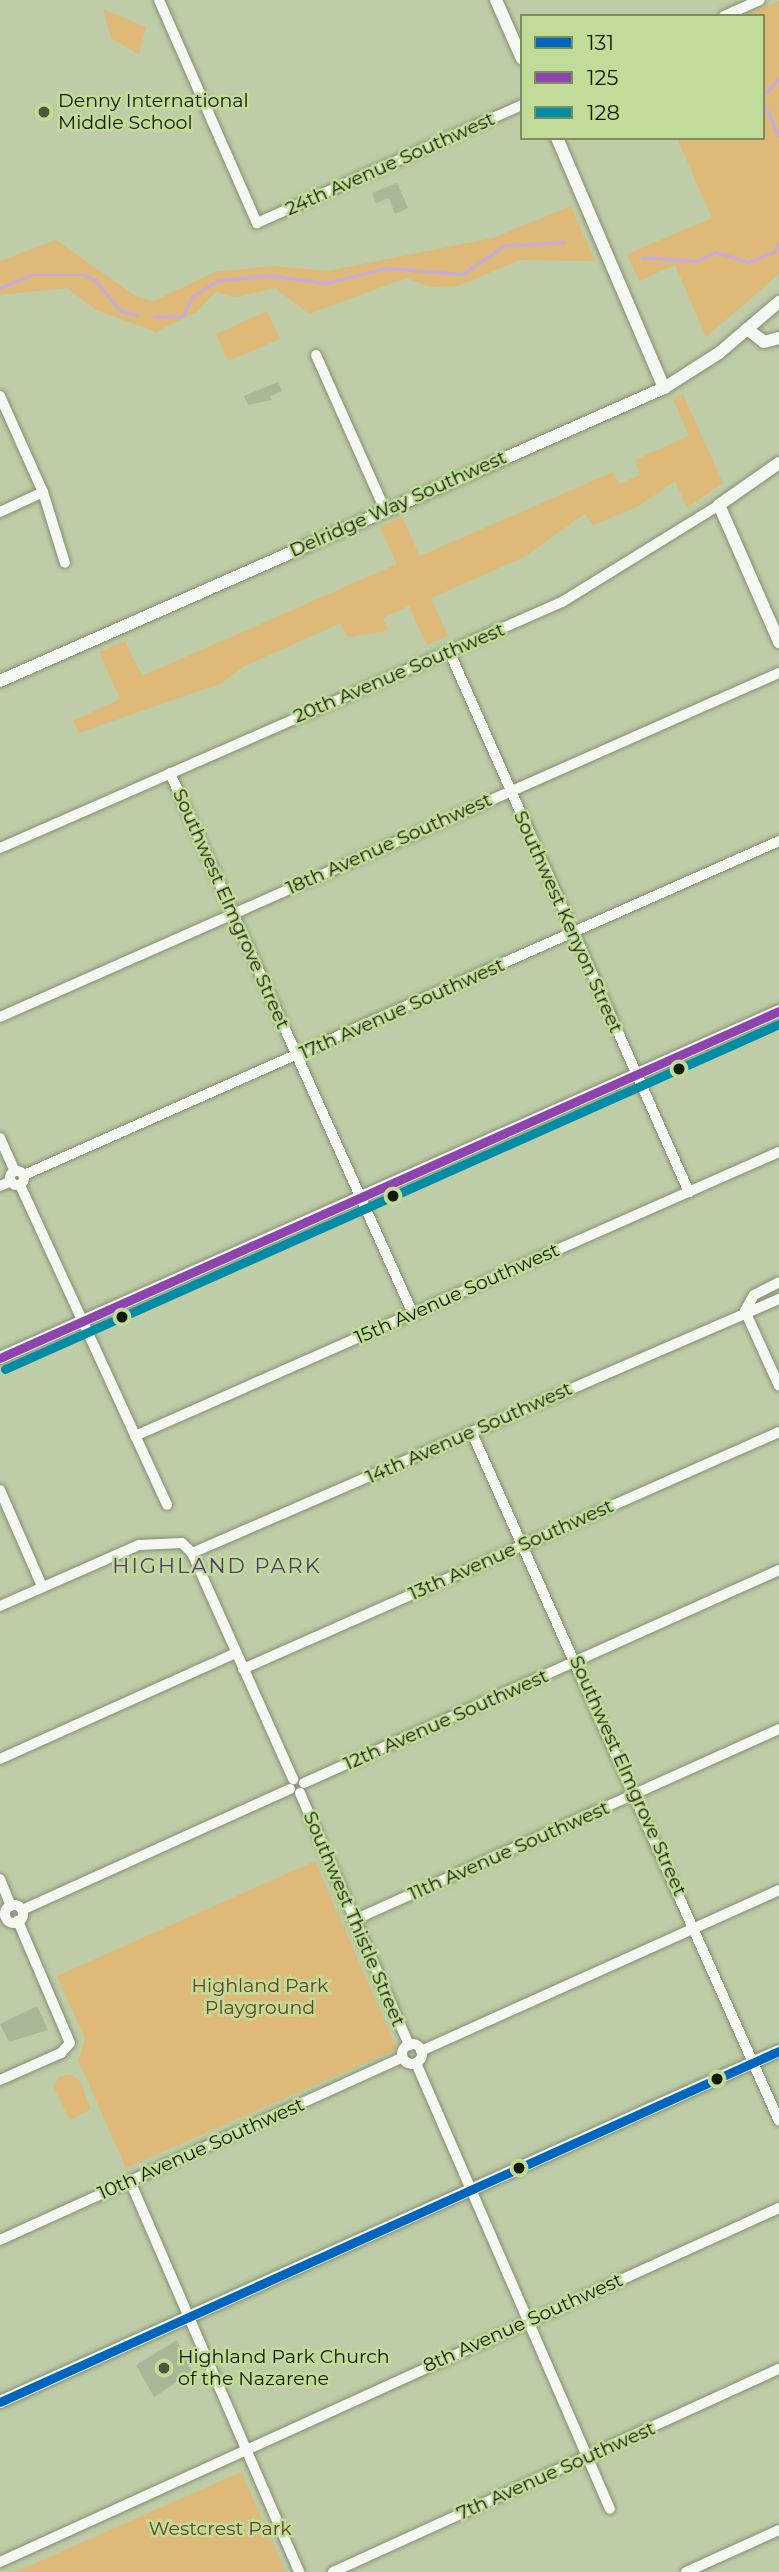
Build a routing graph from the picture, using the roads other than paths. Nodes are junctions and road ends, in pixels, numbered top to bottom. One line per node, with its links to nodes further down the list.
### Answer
1 (159, 0): 6 (street, 24th Avenue Southwest)
2 (496, 0): 5 (street)
3 (760, 0): 4 (street)
4 (728, 14)
5 (520, 54)
6 (520, 106)
7 (558, 140): 12 (street)
8 (779, 302): 9 (street, Delridge Way Southwest)
9 (747, 329): 10 (street); 12 (street, Delridge Way Southwest)
10 (779, 338)
11 (316, 355): 17 (street)
12 (664, 388): 17 (street, Delridge Way Southwest)
13 (0, 396): 15 (street)
14 (779, 463): 16 (street, 20th Avenue Southwest)
15 (43, 492): 18 (street); 19 (street)
16 (719, 505): 20 (street); 22 (street, 20th Avenue Southwest)
17 (385, 510): 24 (street, Delridge Way Southwest)
18 (0, 512)
19 (65, 563)
20 (775, 621): 21 (street)
21 (779, 642)
22 (449, 651): 25 (street, 20th Avenue Southwest); 26 (street, Southwest Kenyon Street)
23 (779, 673): 26 (street, 18th Avenue Southwest)
24 (0, 681)
25 (170, 773): 28 (street, 20th Avenue Southwest); 29 (street, Southwest Elmgrove Street)
26 (510, 791): 29 (street, 18th Avenue Southwest); 30 (street, Southwest Kenyon Street)
27 (779, 842): 30 (street, 17th Avenue Southwest)
28 (0, 848)
29 (233, 914): 32 (street, 18th Avenue Southwest); 33 (street, Southwest Elmgrove Street)
30 (573, 933): 33 (street, 17th Avenue Southwest); 34 (street, Southwest Kenyon Street)
31 (779, 1012): 34 (street)
32 (0, 1017)
33 (296, 1056): 37 (street, 17th Avenue Southwest); 40 (street, Southwest Elmgrove Street)
34 (636, 1077): 39 (street, Southwest Kenyon Street); 40 (street)
35 (0, 1138): 37 (street)
36 (779, 1152): 39 (street, 15th Avenue Southwest)
37 (17, 1178): 38 (street, 17th Avenue Southwest); 45 (street)
38 (0, 1186)
39 (689, 1192): 44 (street, 15th Avenue Southwest)
40 (360, 1199): 44 (street, Southwest Elmgrove Street); 45 (street)
41 (779, 1282): 43 (street, 14th Avenue Southwest)
42 (779, 1299): 43 (street, 14th Avenue Southwest)
43 (745, 1311): 47 (street); 49 (street, 14th Avenue Southwest)
44 (413, 1314): 50 (street, 15th Avenue Southwest)
45 (83, 1322): 46 (street); 50 (street)
46 (0, 1358)
47 (779, 1386)
48 (779, 1432): 53 (street, 13th Avenue Southwest)
49 (472, 1433): 53 (street, Southwest Elmgrove Street); 54 (street, 14th Avenue Southwest)
50 (135, 1436): 52 (street)
51 (0, 1490): 56 (street)
52 (167, 1505)
53 (523, 1544): 59 (street, Southwest Elmgrove Street); 60 (street, 13th Avenue Southwest)
54 (192, 1553): 56 (street); 58 (street, Southwest Thistle Street)
55 (779, 1570): 59 (street, 12th Avenue Southwest)
56 (42, 1586): 57 (street)
57 (0, 1606)
58 (236, 1653): 60 (street, Southwest Thistle Street); 62 (street)
59 (578, 1661): 63 (street, 12th Avenue Southwest); 64 (street, Southwest Elmgrove Street)
60 (243, 1669): 63 (street, Southwest Thistle Street)
61 (779, 1729): 64 (street, 11th Avenue Southwest)
62 (0, 1759)
63 (297, 1786): 67 (street, 12th Avenue Southwest); 69 (street, Southwest Thistle Street)
64 (636, 1794): 69 (street, 11th Avenue Southwest); 71 (street, Southwest Elmgrove Street)
65 (0, 1880): 67 (street)
66 (779, 1890): 71 (street)
67 (16, 1908): 68 (street); 70 (street)
68 (3, 1918): 70 (street)
69 (354, 1920): 72 (street, Southwest Thistle Street)
70 (18, 1921): 78 (street)
71 (695, 1928): 74 (street); 77 (street, Southwest Elmgrove Street)
72 (409, 2045): 74 (street); 75 (street)
73 (779, 2050): 77 (street)
74 (421, 2051): 76 (street)
75 (402, 2058): 76 (street); 80 (street, 10th Avenue Southwest)
76 (416, 2063): 81 (street)
77 (753, 2063): 79 (street, Southwest Elmgrove Street); 81 (street)
78 (0, 2080)
79 (779, 2121)
80 (130, 2181): 83 (street, 10th Avenue Southwest); 84 (street)
81 (471, 2189): 84 (street); 85 (street)
82 (779, 2208): 85 (street, 8th Avenue Southwest)
83 (0, 2240)
84 (189, 2317): 87 (street); 88 (street)
85 (528, 2320): 88 (street, 8th Avenue Southwest); 89 (street)
86 (779, 2369): 89 (street, 7th Avenue Southwest)
87 (0, 2402)
88 (245, 2448): 92 (street, 8th Avenue Southwest); 93 (street)
89 (587, 2458): 90 (street); 94 (street, 7th Avenue Southwest)
90 (610, 2509)
91 (779, 2530): 95 (street)
92 (0, 2562)
93 (299, 2572)
94 (333, 2572)
95 (686, 2572)

